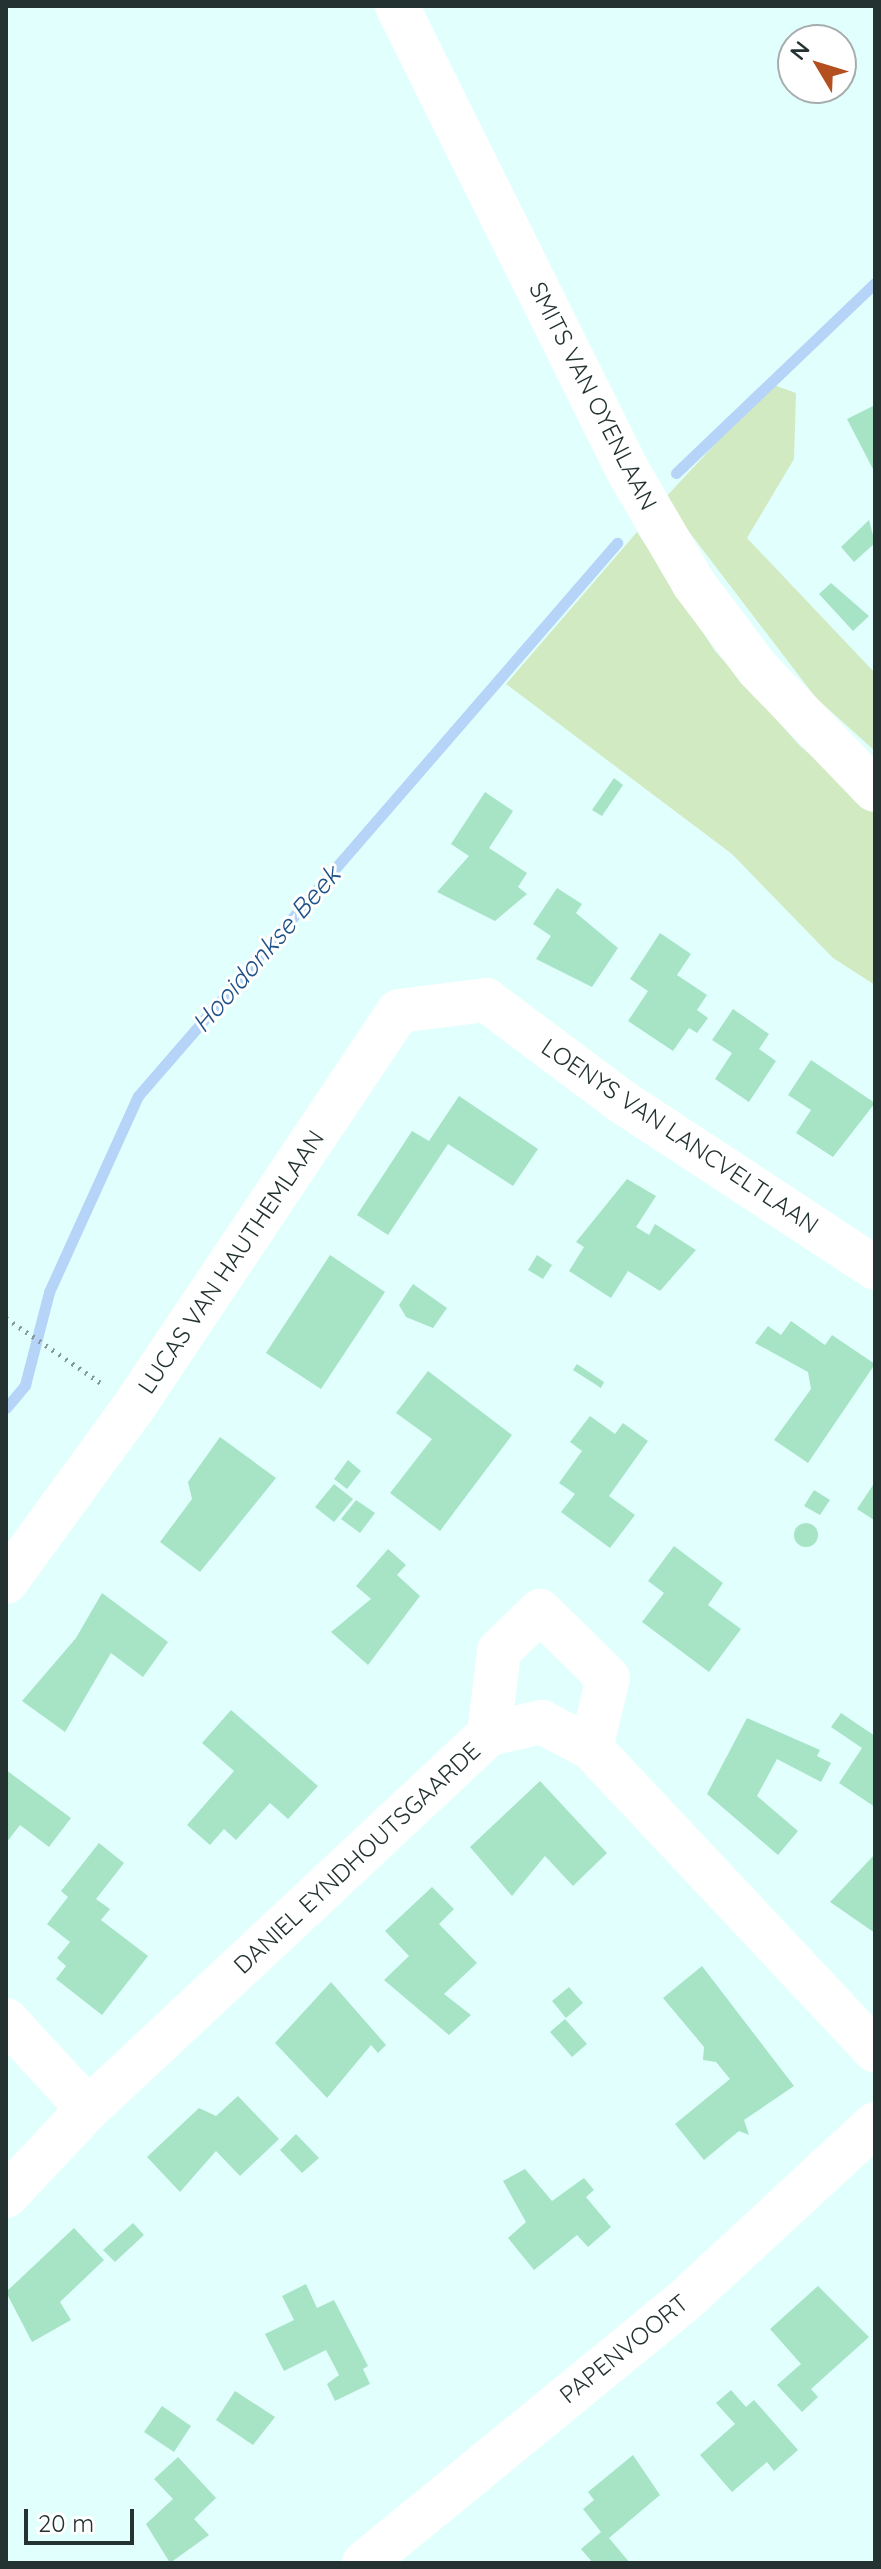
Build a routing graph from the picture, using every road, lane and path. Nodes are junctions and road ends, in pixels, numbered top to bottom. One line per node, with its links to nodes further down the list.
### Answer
1 (397, 6): 2 (street, SMITS VAN OYENLAAN)
2 (858, 763): 3 (street, SMITS VAN OYENLAAN)
3 (875, 790)
4 (486, 1000): 5 (street, LOENYS VAN LANCVELTLAAN); 8 (street, LUCAS VAN HAUTHEMLAAN)
5 (875, 1268)
6 (6, 1318): 7 (path)
7 (63, 1358)
8 (6, 1582)
9 (489, 1734): 10 (street, DANIEL EYNDHOUTSGAARDE); 10 (street); 13 (street, DANIEL EYNDHOUTSGAARDE)
10 (591, 1748): 12 (street, DANIEL EYNDHOUTSGAARDE)
11 (6, 2020): 13 (street)
12 (875, 2050)
13 (88, 2109): 15 (street, DANIEL EYNDHOUTSGAARDE)
14 (875, 2124): 16 (street, PAPENVOORT)
15 (6, 2196)
16 (364, 2563)

